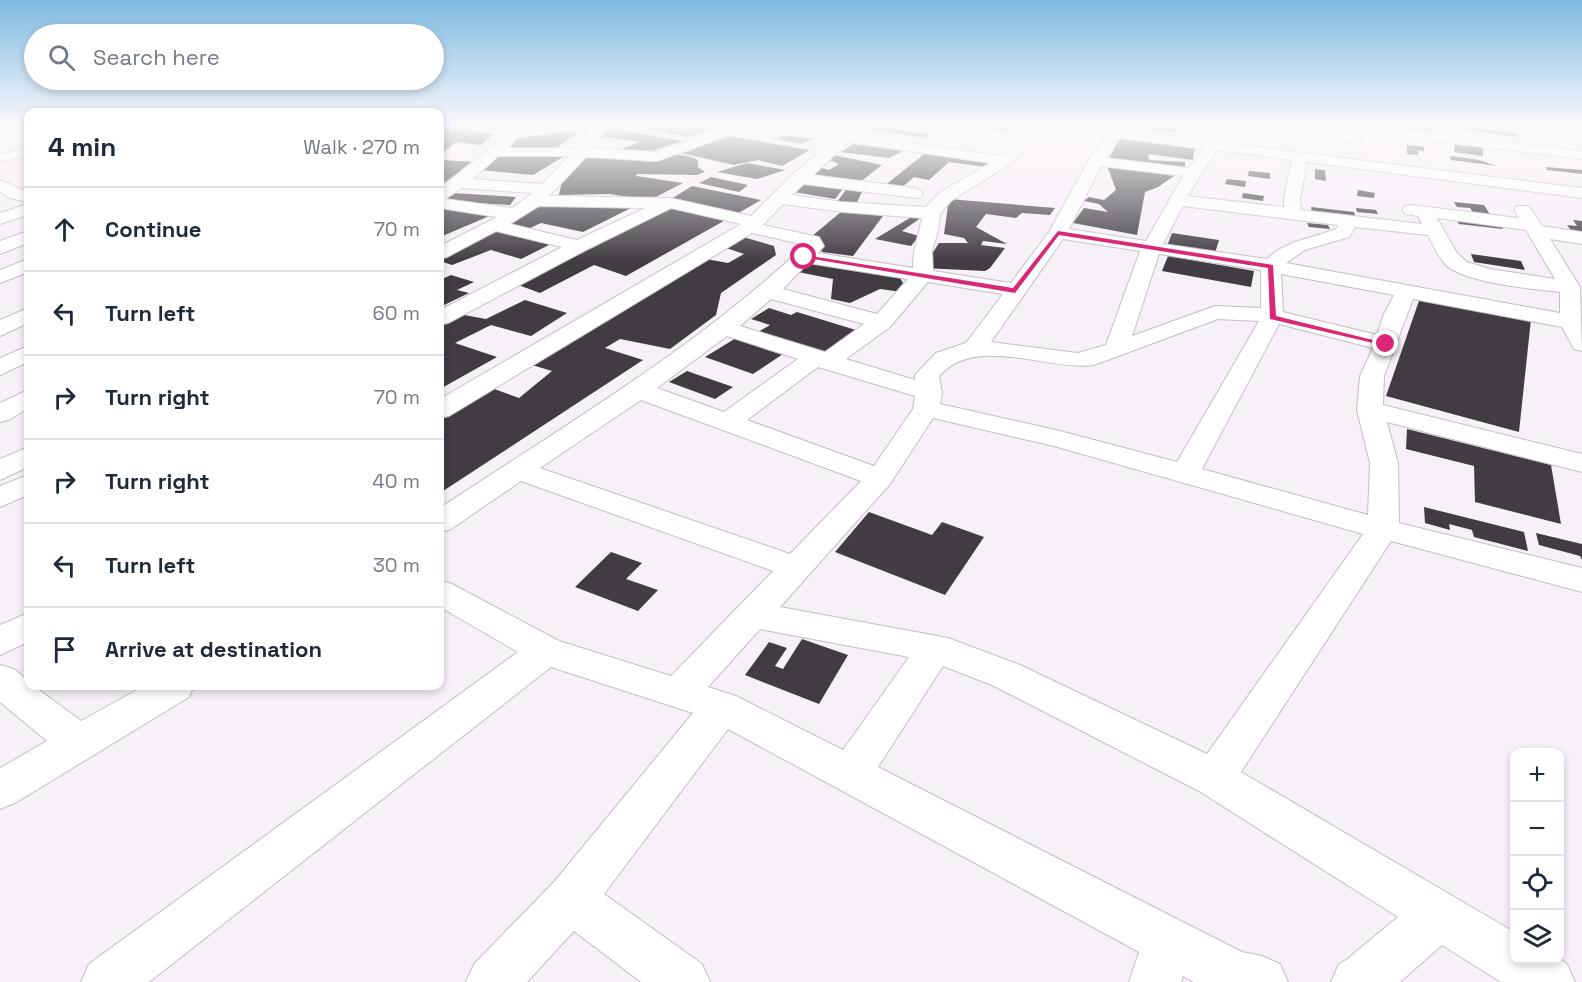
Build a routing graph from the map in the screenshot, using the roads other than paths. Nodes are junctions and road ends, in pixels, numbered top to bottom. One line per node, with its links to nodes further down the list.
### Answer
1 (473, 171): 15 (street)
2 (565, 171): 17 (street)
3 (806, 171): 14 (street)
4 (989, 171): 23 (street)
5 (1091, 171): 46 (street)
6 (1175, 171): 10 (street)
7 (1298, 171): 29 (street)
8 (1402, 171): 32 (street)
9 (1465, 171): 16 (street)
10 (1193, 173): 25 (street)
11 (1539, 173): 20 (street)
12 (19, 175): 19 (street)
13 (894, 177): 18 (street)
14 (798, 178): 18 (street); 24 (street)
15 (459, 183): 17 (street); 21 (street)
16 (1507, 184): 20 (street); 42 (street)
17 (548, 189): 26 (street)
18 (879, 189): 23 (street)
19 (7, 190)
20 (1551, 191): 22 (street)
21 (444, 192)
22 (1582, 193)
23 (945, 197): 33 (street)
24 (780, 199): 30 (street); 39 (street)
25 (1178, 200): 31 (street); 36 (street)
26 (535, 201): 27 (street); 35 (street)
27 (670, 203): 39 (street); 50 (street)
28 (444, 205): 35 (street)
29 (1293, 206): 31 (street); 32 (street); 38 (street)
30 (842, 207): 33 (street); 47 (street)
31 (1254, 209): 41 (street)
32 (1424, 212): 42 (street); 44 (street)
33 (931, 213): 58 (street)
34 (24, 214): 43 (street)
35 (515, 214): 40 (street)
36 (1168, 218): 37 (street); 52 (street)
37 (1190, 220)
38 (1349, 221): 44 (street); 48 (street)
39 (752, 224): 47 (street); 83 (street)
40 (494, 225): 50 (street); 53 (street)
41 (1253, 228)
42 (1535, 228): 49 (street); 60 (street)
43 (14, 230): 51 (street)
44 (1437, 231): 60 (street)
45 (1287, 232): 48 (street)
46 (1058, 233): 52 (street); 63 (street)
47 (811, 235): 58 (street); 62 (street)
48 (1332, 238): 56 (street)
49 (1582, 238)
50 (579, 246): 64 (street)
51 (0, 248)
52 (1151, 248): 56 (street); 74 (street)
53 (444, 251)
54 (24, 252): 55 (street)
55 (0, 262)
56 (1271, 266): 61 (street); 65 (street)
57 (24, 267): 59 (street)
58 (923, 275): 63 (street); 66 (street)
59 (0, 277)
60 (1570, 287): 67 (street)
61 (1407, 290): 67 (street); 70 (street)
62 (767, 291): 66 (street); 69 (street)
63 (1015, 291): 73 (street)
64 (444, 316)
65 (1272, 317): 70 (street); 74 (street); 92 (street)
66 (882, 322): 76 (street)
67 (1571, 322): 71 (street)
68 (17, 324): 72 (street)
69 (723, 328): 76 (street); 79 (street)
70 (1386, 344): 84 (street)
71 (1582, 344)
72 (0, 347)
73 (975, 348): 74 (street); 82 (street)
74 (1116, 350)
75 (24, 355): 77 (street)
76 (820, 360): 82 (street); 87 (street)
77 (0, 368)
78 (24, 378): 80 (street)
79 (638, 390): 87 (street); 90 (street)
80 (0, 391)
81 (24, 400): 85 (street)
82 (927, 401): 92 (street); 93 (street)
83 (444, 408)
84 (1370, 410): 89 (street); 97 (street)
85 (0, 414): 86 (street)
86 (24, 418)
87 (726, 423): 93 (street)
88 (24, 458): 91 (street)
89 (1580, 465)
90 (516, 469): 96 (street); 98 (street)
91 (0, 471)
92 (1185, 474): 97 (street)
93 (880, 478): 98 (street)
94 (24, 486): 95 (street)
95 (0, 498)
96 (444, 519)
97 (1383, 529): 99 (street); 112 (street)
98 (797, 568): 101 (street)
99 (1582, 580)
100 (444, 594): 105 (street)
101 (752, 615): 104 (street); 108 (street)
102 (24, 628): 103 (street)
103 (0, 641)
104 (935, 648): 111 (street); 112 (street)
105 (546, 651): 108 (street); 117 (street)
106 (0, 680): 110 (street)
107 (168, 690): 110 (street)
108 (679, 693): 109 (street)
109 (722, 707): 111 (street); 114 (street)
110 (79, 743): 113 (street)
111 (850, 774): 116 (street)
112 (1214, 778): 115 (street)
113 (0, 790)
114 (571, 899): 118 (street); 119 (street)
115 (1439, 915): 121 (street); 122 (street)
116 (1161, 961): 120 (street)
117 (127, 976)
118 (492, 982)
119 (684, 982)
120 (1262, 982)
121 (1357, 982)
122 (1549, 982)

